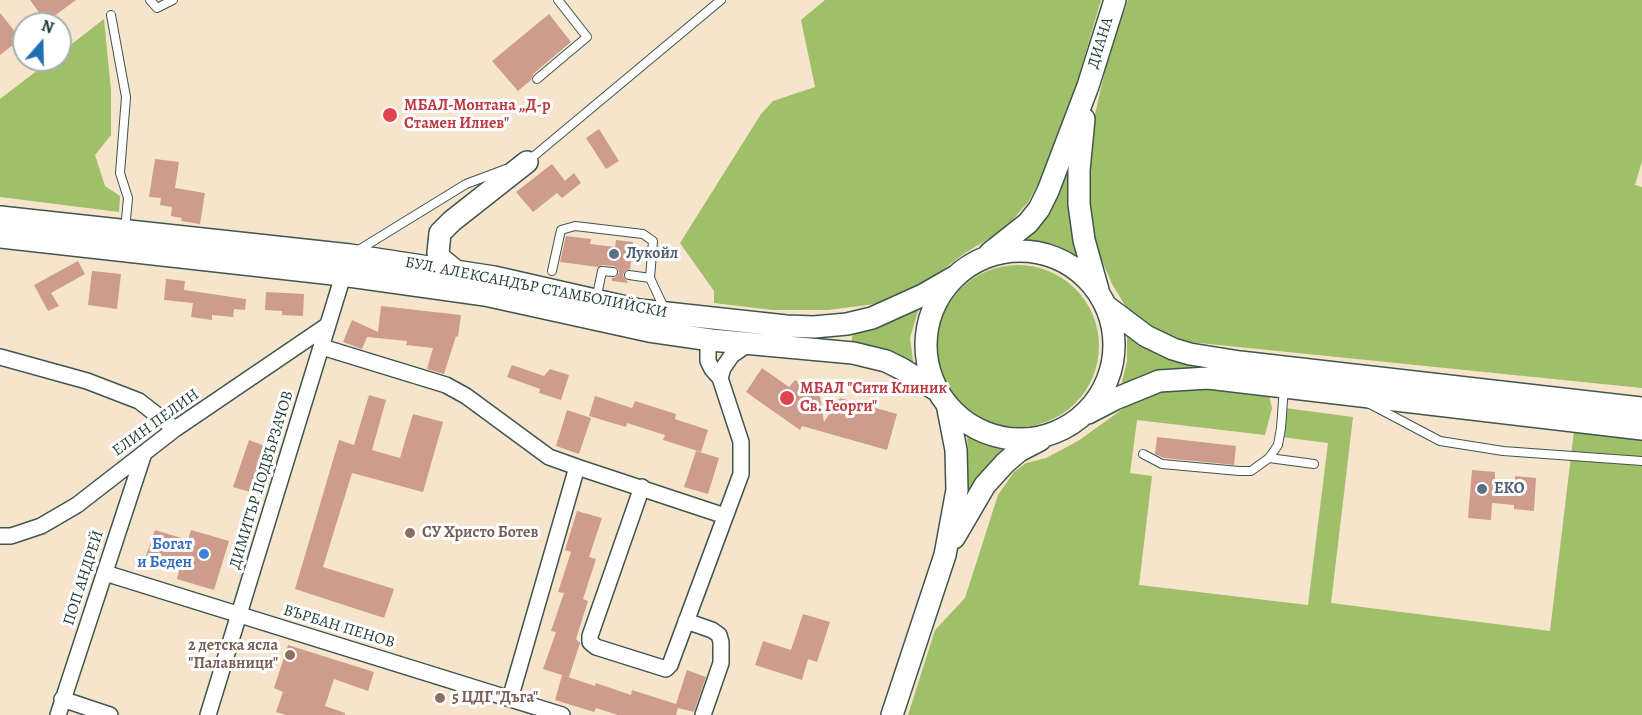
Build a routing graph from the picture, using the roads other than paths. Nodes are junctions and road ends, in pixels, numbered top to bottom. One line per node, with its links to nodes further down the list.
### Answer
1 (150, 0): 2 (lane)
2 (173, 0)
3 (558, 0): 7 (lane)
4 (721, 0): 9 (lane)
5 (1115, 0): 8 (main road, ДИАНА)
6 (111, 15): 11 (lane)
7 (537, 79)
8 (1088, 86): 14 (main road); 22 (main road)
9 (526, 162): 13 (lane); 16 (main road)
10 (0, 217): 11 (main road, БУЛ. АЛЕКСАНДЪР СТАМБОЛИЙСКИ)
11 (124, 231): 13 (main road, БУЛ. АЛЕКСАНДЪР СТАМБОЛИЙСКИ)
12 (0, 237): 18 (main road, БУЛ. АЛЕКСАНДЪР СТАМБОЛИЙСКИ)
13 (350, 255): 16 (main road, БУЛ. АЛЕКСАНДЪР СТАМБОЛИЙСКИ); 18 (street, ДИМИТЪР ПОДВЪРЗАЧОВ)
14 (985, 257): 20 (main road); 22 (main road)
15 (552, 271): 21 (lane)
16 (457, 272): 23 (main road, БУЛ. АЛЕКСАНДЪР СТАМБОЛИЙСКИ)
17 (613, 272): 23 (lane)
18 (342, 275): 23 (main road, БУЛ. АЛЕКСАНДЪР СТАМБОЛИЙСКИ); 25 (street, ДИМИТЪР ПОДВЪРЗАЧОВ)
19 (629, 275): 21 (lane)
20 (956, 276): 26 (main road, БУЛ. АЛЕКСАНДЪР СТАМБОЛИЙСКИ); 34 (main road)
21 (650, 278): 24 (lane)
22 (1102, 299): 35 (main road); 36 (main road)
23 (594, 312): 24 (main road, БУЛ. АЛЕКСАНДЪР СТАМБОЛИЙСКИ); 27 (main road, БУЛ. АЛЕКСАНДЪР СТАМБОЛИЙСКИ)
24 (666, 313): 26 (main road, БУЛ. АЛЕКСАНДЪР СТАМБОЛИЙСКИ)
25 (328, 325): 29 (street, ДИМИТЪР ПОДВЪРЗАЧОВ); 37 (street, ЕЛИН ПЕЛИН)
26 (786, 326): 27 (main road)
27 (711, 340): 28 (main road, БУЛ. АЛЕКСАНДЪР СТАМБОЛИЙСКИ); 31 (street)
28 (748, 344): 31 (street); 34 (main road, БУЛ. АЛЕКСАНДЪР СТАМБОЛИЙСКИ)
29 (322, 346): 45 (street); 51 (street, ДИМИТЪР ПОДВЪРЗАЧОВ)
30 (0, 357): 37 (street)
31 (720, 378): 47 (street)
32 (1284, 386): 33 (main road); 36 (main road); 42 (lane)
33 (1354, 394): 38 (main road); 43 (lane)
34 (943, 398): 39 (main road); 49 (main road)
35 (1642, 408)
36 (1082, 416): 39 (main road)
37 (175, 429): 40 (street, ЕЛИН ПЕЛИН)
38 (1642, 429)
39 (1054, 432): 49 (main road)
40 (144, 453): 48 (street, ЕЛИН ПЕЛИН); 50 (street, ПОП АНДРЕЙ)
41 (1143, 454): 42 (lane)
42 (1269, 458): 44 (lane)
43 (1642, 461)
44 (1314, 464)
45 (577, 467): 46 (street); 54 (street)
46 (642, 487): 47 (street); 52 (street)
47 (725, 516): 52 (street)
48 (0, 536)
49 (945, 555): 60 (main road)
50 (105, 573): 51 (street, ВЪРБАН ПЕНОВ); 53 (street, ПОП АНДРЕЙ)
51 (240, 615): 54 (street, ВЪРБАН ПЕНОВ); 57 (street, ДИМИТЪР ПОДВЪРЗАЧОВ)
52 (686, 621): 59 (street)
53 (62, 699): 55 (street, ПОП АНДРЕЙ); 56 (street)
54 (510, 699): 58 (street, ВЪРБАН ПЕНОВ)
55 (58, 715)
56 (110, 715)
57 (208, 715)
58 (562, 715)
59 (703, 715)
60 (892, 715)

